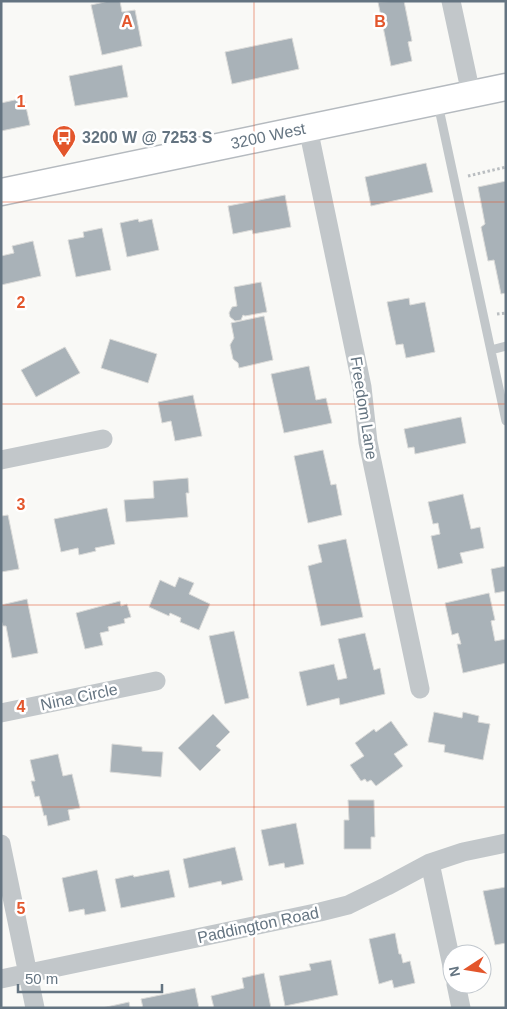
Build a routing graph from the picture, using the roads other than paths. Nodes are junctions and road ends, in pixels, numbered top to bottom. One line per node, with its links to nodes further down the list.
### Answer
1 (451, 1): 3 (street)
2 (506, 87): 3 (street, 3200 West)
3 (471, 94): 4 (street, 3200 West)
4 (438, 101): 5 (street, 3200 West); 8 (lane)
5 (308, 128): 6 (street, 3200 West); 13 (street, Freedom Lane)
6 (1, 192)
7 (506, 346): 8 (lane)
8 (491, 350): 9 (lane)
9 (506, 421)
10 (103, 439): 11 (street)
11 (1, 460)
12 (156, 681): 14 (street, Nina Circle)
13 (420, 689)
14 (1, 713)
15 (506, 843): 17 (street, Paddington Road)
16 (1, 844): 19 (street)
17 (430, 863): 18 (street); 19 (street, Paddington Road)
18 (447, 944)
19 (28, 974): 20 (street, Paddington Road); 22 (street)
20 (1, 979)
21 (458, 994): 23 (street)
22 (35, 1008)
23 (461, 1008)

